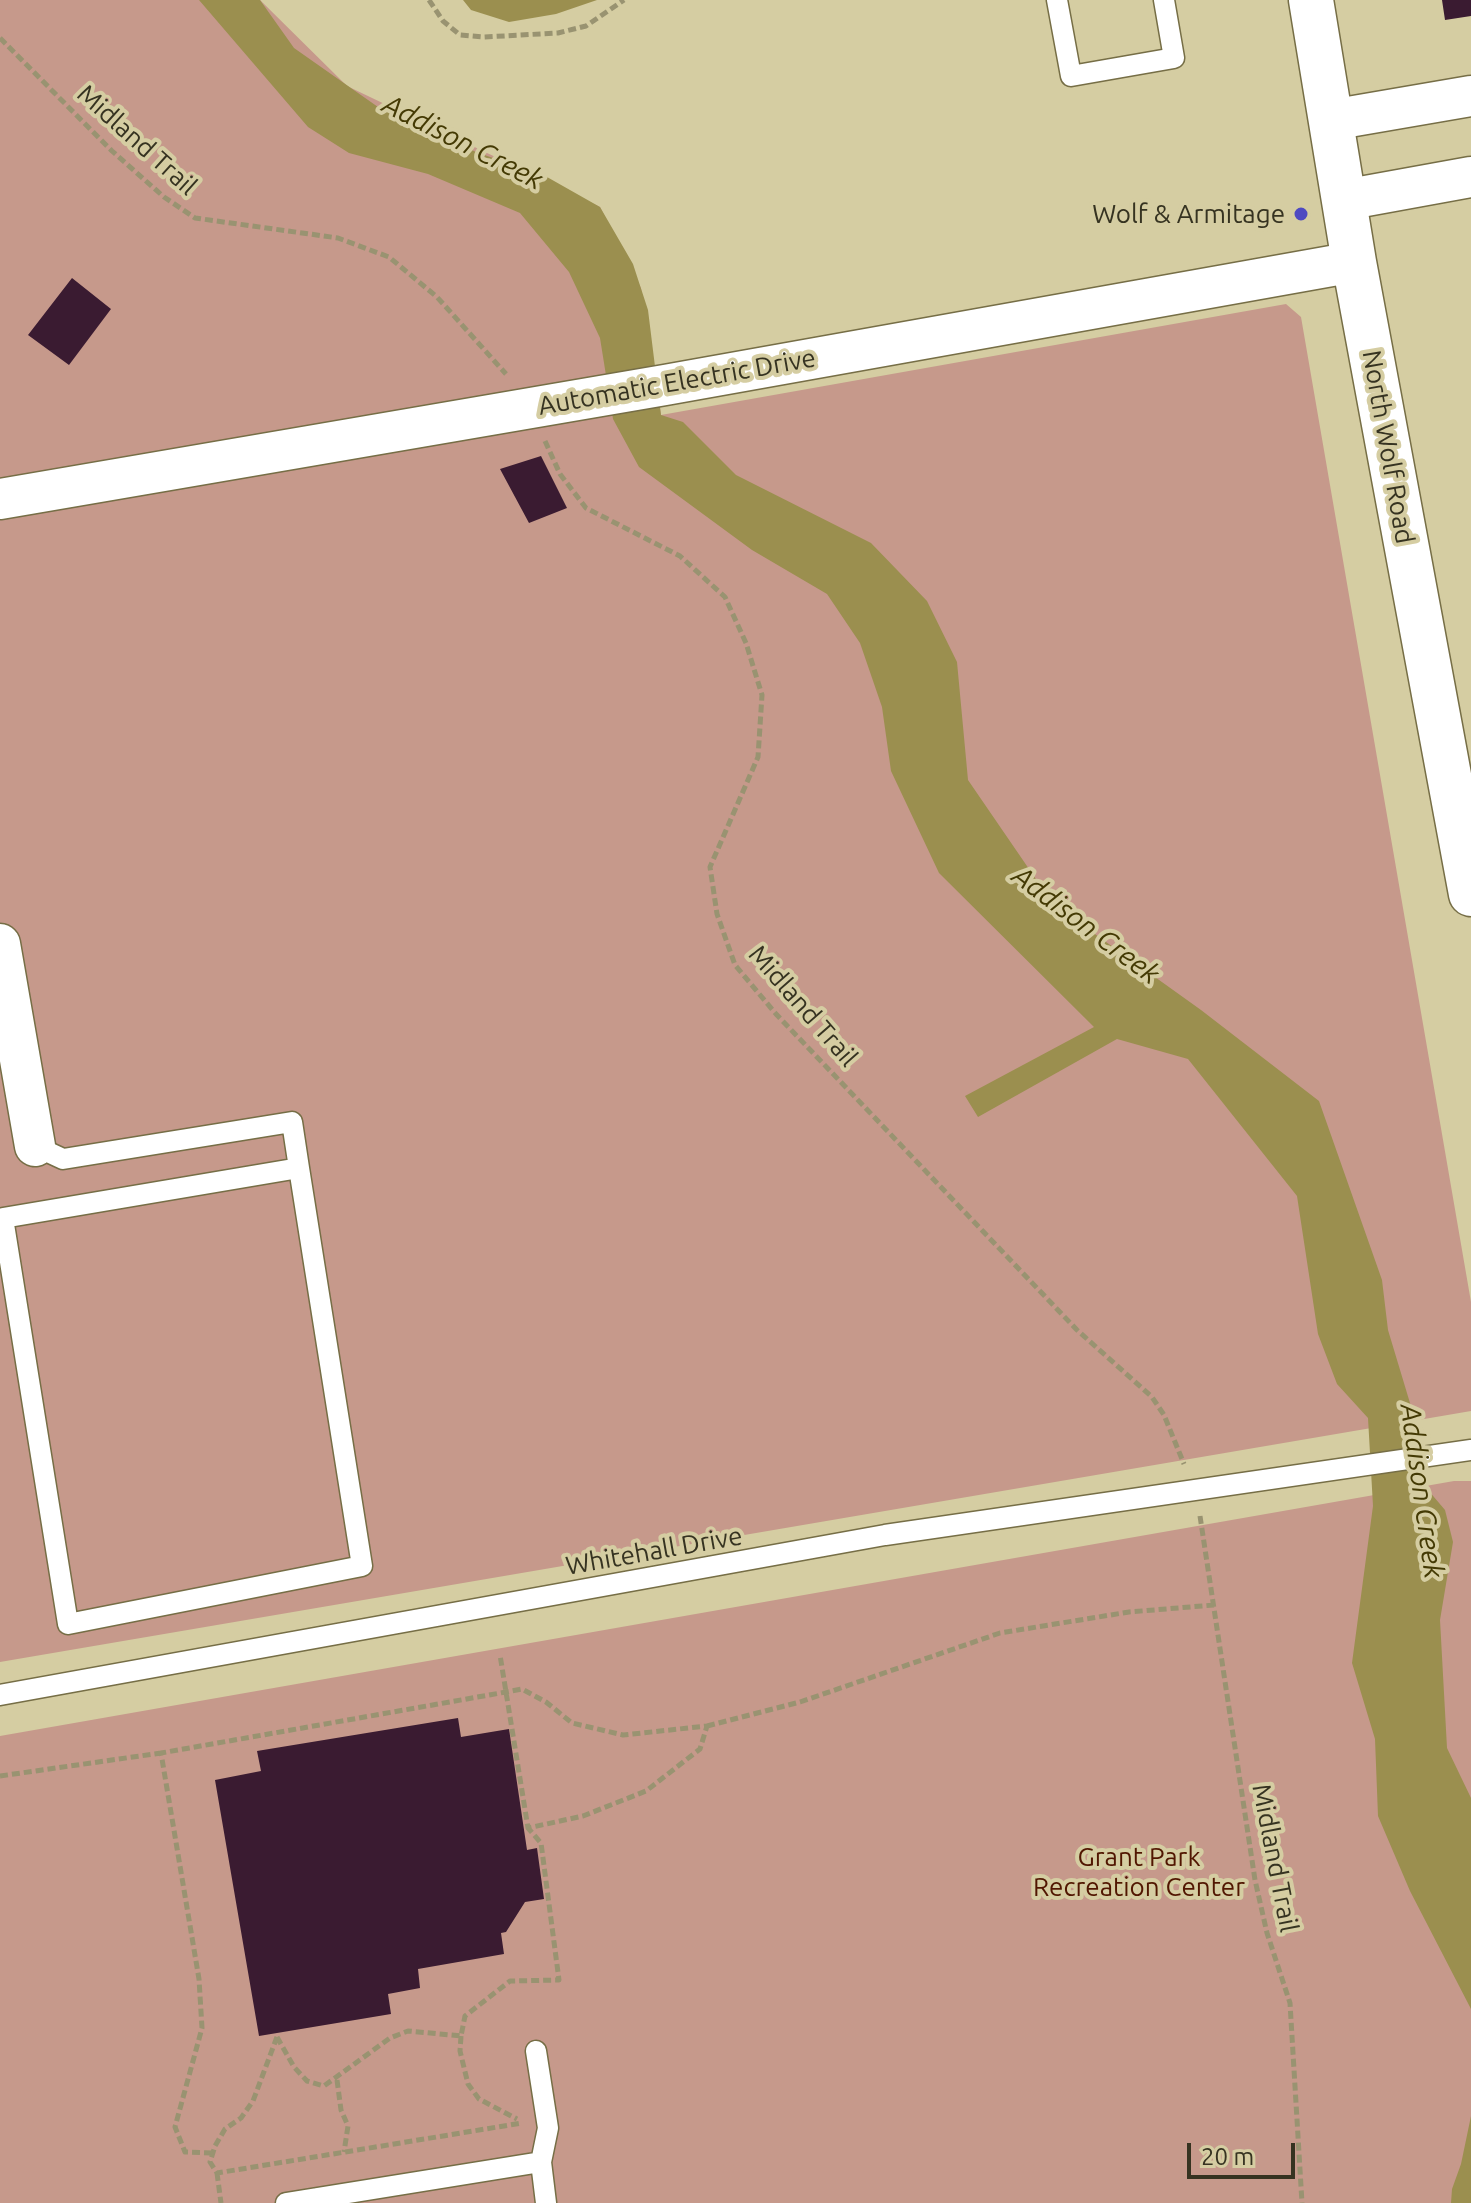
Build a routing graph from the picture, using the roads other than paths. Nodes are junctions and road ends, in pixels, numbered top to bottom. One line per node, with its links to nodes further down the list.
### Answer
1 (1057, 0): 2 (lane)
2 (1164, 0)
3 (1311, 0): 5 (main road, North Wolf Road)
4 (1471, 96): 5 (street)
5 (1331, 120): 7 (main road, North Wolf Road)
6 (1471, 177): 7 (street)
7 (1344, 200): 8 (main road, North Wolf Road)
8 (1354, 262): 9 (street, Automatic Electric Drive); 10 (main road, North Wolf Road)
9 (0, 499)
10 (1471, 894)
11 (0, 944): 12 (street)
12 (35, 1146): 13 (lane)
13 (299, 1168): 13 (lane)
14 (1471, 1450): 15 (lane, Whitehall Drive)
15 (0, 1695)
16 (536, 2051): 17 (lane)
17 (541, 2162): 18 (lane); 20 (lane)
18 (318, 2201): 19 (lane)
19 (286, 2203)
20 (546, 2203)

